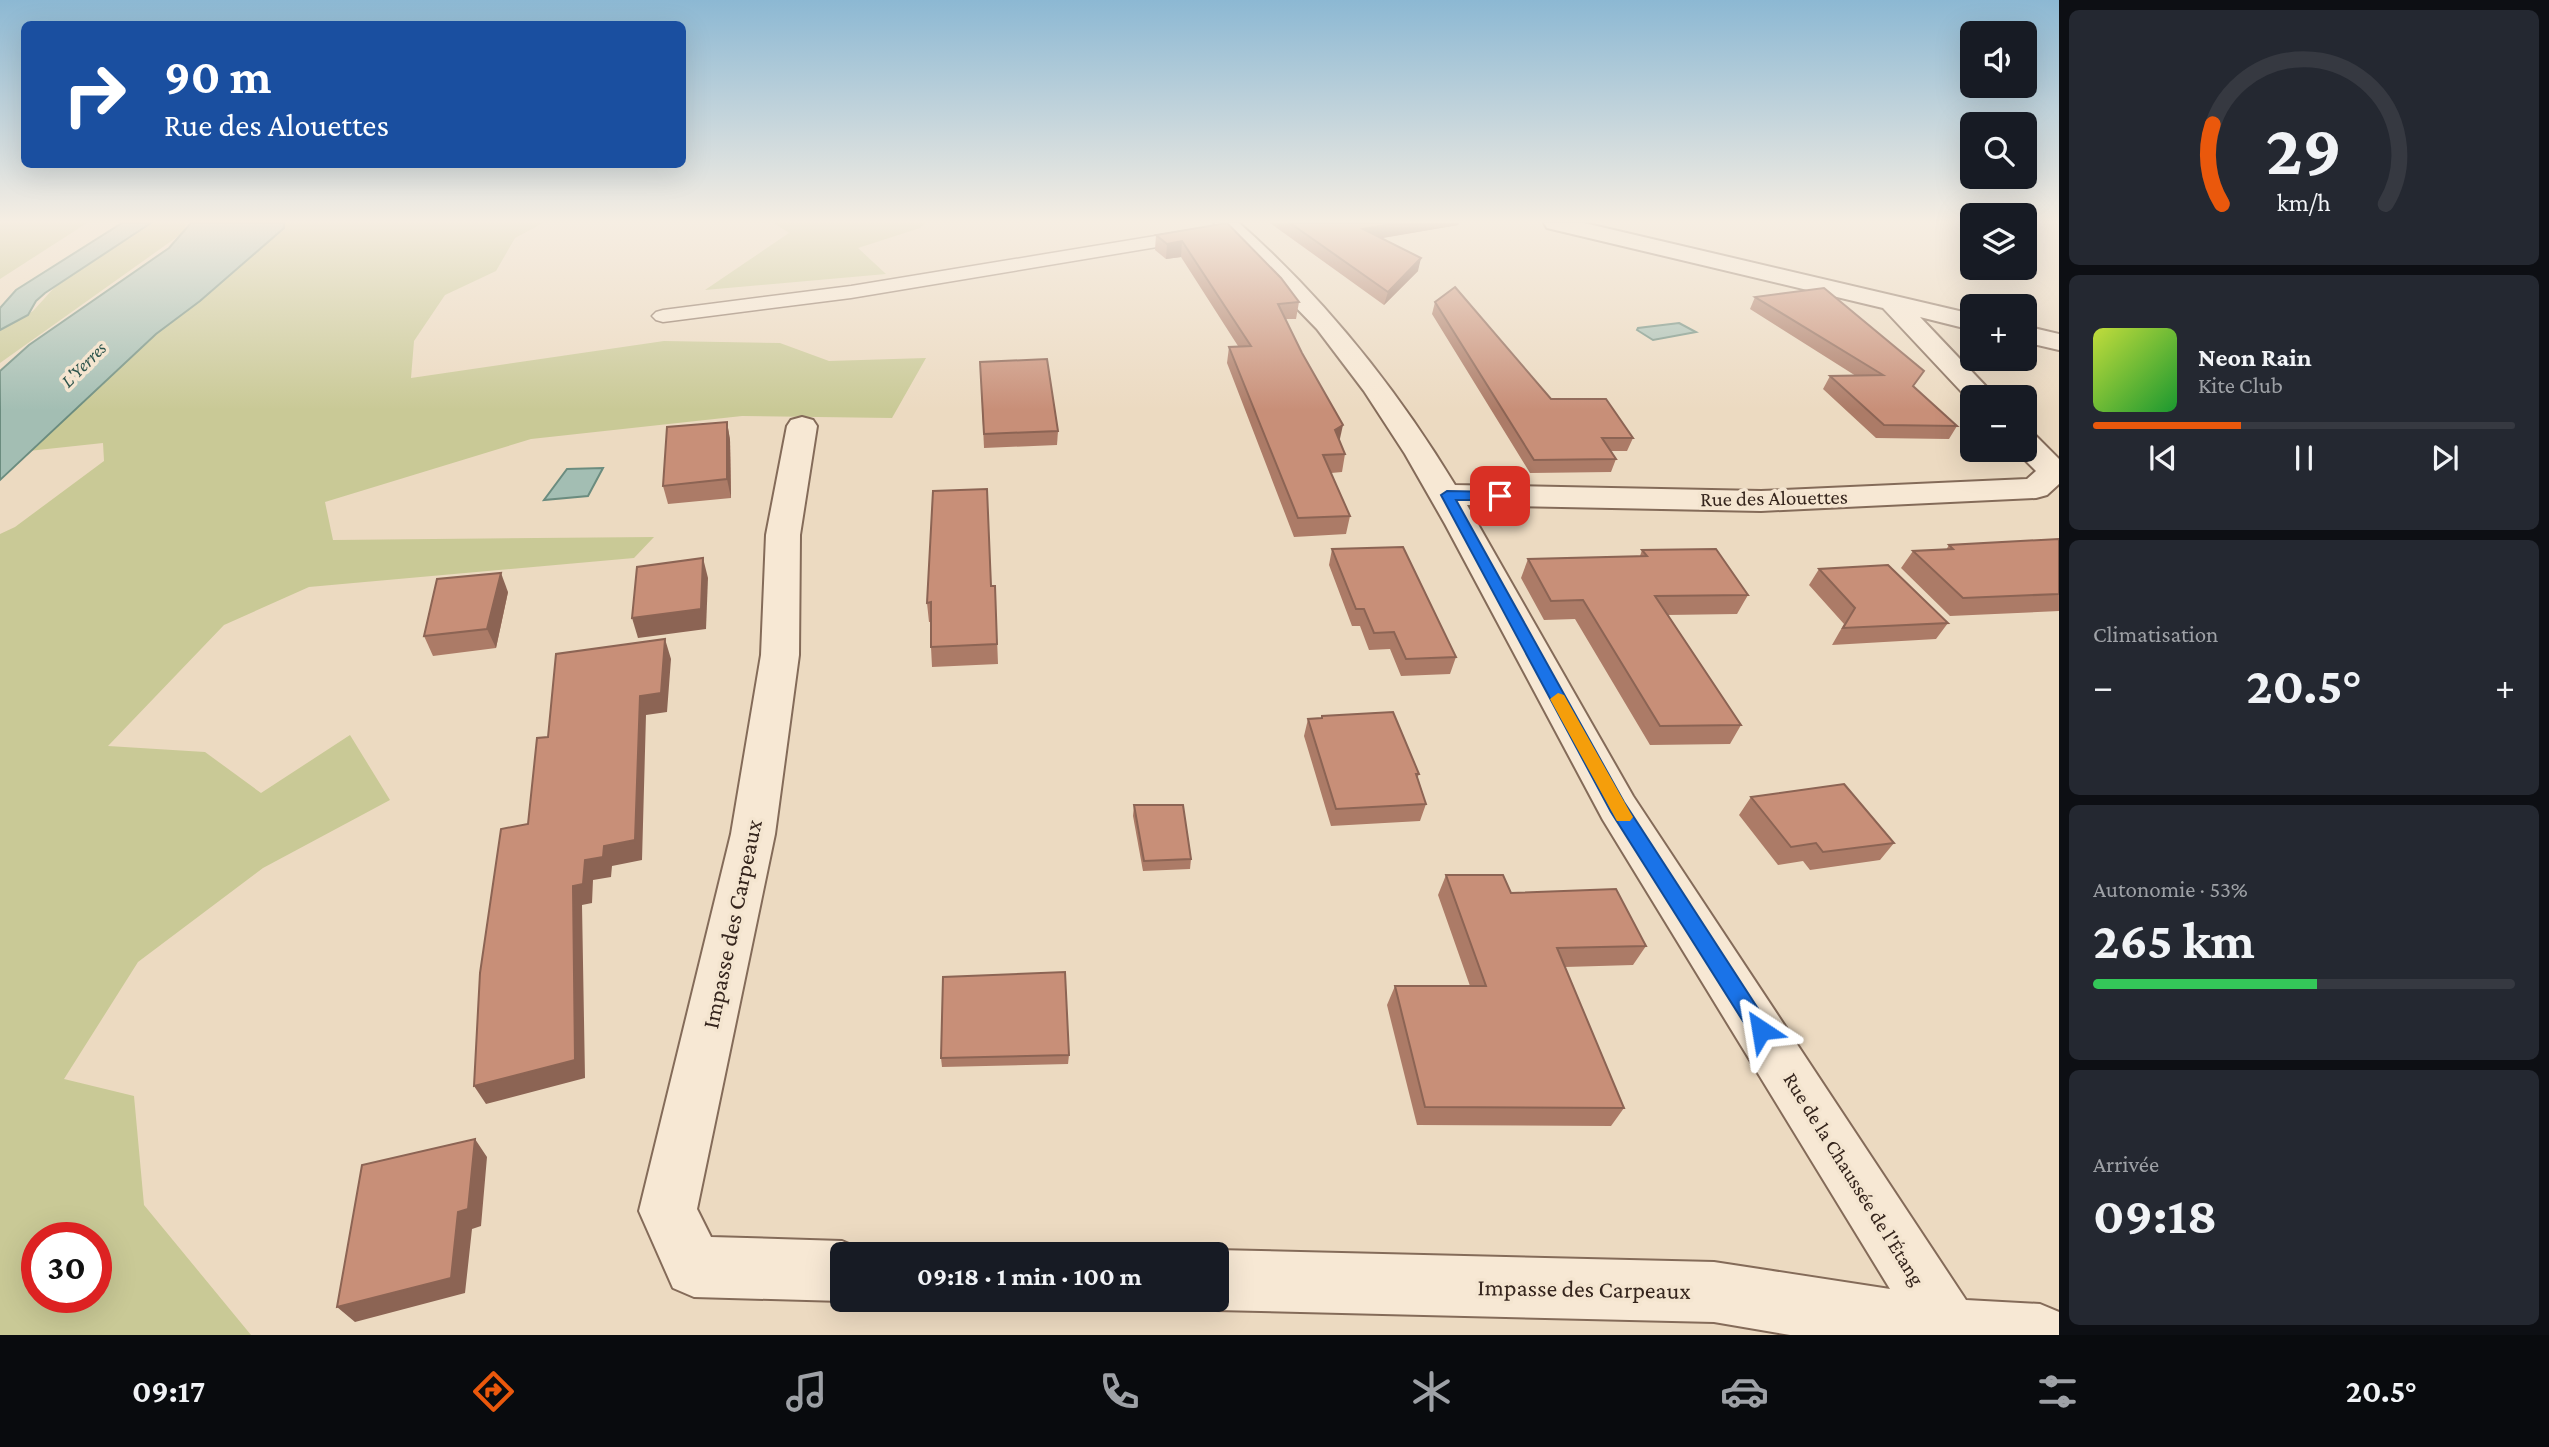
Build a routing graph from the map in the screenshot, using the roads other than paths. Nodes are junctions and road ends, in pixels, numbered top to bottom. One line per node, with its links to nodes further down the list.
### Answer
1 (889, 285): 5 (lane)
2 (1291, 285): 12 (street, Rue de la Chaussée de l'Étang)
3 (1820, 285): 4 (street)
4 (1891, 302): 6 (street); 9 (street)
5 (663, 317)
6 (1960, 318)
7 (2037, 337): 8 (street)
8 (2059, 342)
9 (1971, 385)
10 (802, 426): 13 (street, Impasse des Carpeaux)
11 (2037, 454): 12 (street, Rue des Alouettes)
12 (1447, 495): 15 (street, Rue de la Chaussée de l'Étang)
13 (830, 1271)
14 (1229, 1280): 15 (street, Impasse des Carpeaux)
15 (1950, 1333): 16 (street, Impasse des Carpeaux)
16 (2040, 1335)

